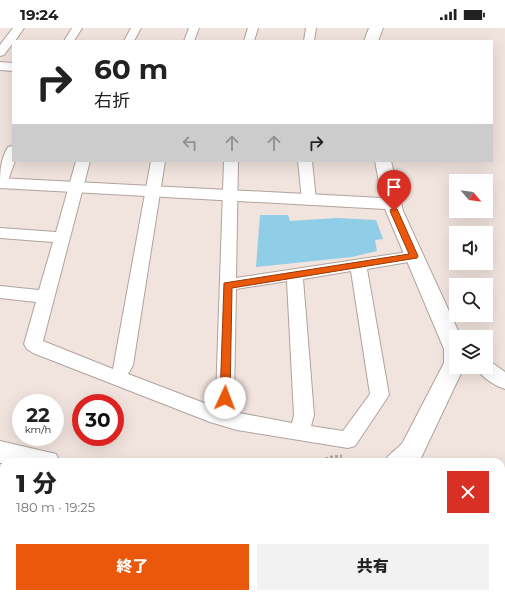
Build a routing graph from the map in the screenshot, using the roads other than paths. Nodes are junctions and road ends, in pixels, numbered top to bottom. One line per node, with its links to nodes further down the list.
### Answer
1 (19, 28): 14 (street)
2 (78, 28): 8 (street)
3 (136, 28): 9 (street)
4 (194, 28): 10 (street)
5 (253, 28): 11 (street)
6 (311, 28): 12 (street)
7 (376, 28): 13 (street)
8 (70, 40)
9 (130, 40)
10 (189, 40)
11 (249, 40)
12 (309, 40)
13 (371, 40)
14 (0, 53)
15 (0, 66): 16 (street)
16 (12, 67)
17 (12, 153): 23 (street)
18 (83, 162): 24 (street)
19 (158, 162): 25 (street)
20 (231, 162): 26 (street)
21 (305, 162): 27 (street)
22 (383, 162): 28 (street)
23 (0, 183): 24 (street)
24 (77, 187): 25 (street); 30 (street)
25 (153, 191): 26 (street); 40 (street)
26 (230, 195): 27 (street); 34 (street)
27 (309, 200): 28 (street)
28 (392, 204): 31 (street)
29 (0, 233): 30 (street)
30 (63, 238): 36 (street)
31 (414, 256): 32 (street); 37 (street)
32 (358, 265): 33 (street); 43 (street)
33 (295, 275): 34 (street); 43 (street)
34 (227, 285): 42 (street)
35 (0, 292): 36 (street)
36 (46, 297): 40 (street)
37 (449, 335)
38 (493, 373): 41 (street)
39 (450, 374): 46 (street)
40 (118, 377): 42 (street)
41 (505, 382)
42 (217, 416): 43 (street)
43 (299, 432)
44 (0, 452): 45 (street)
45 (28, 458)
46 (405, 458)

